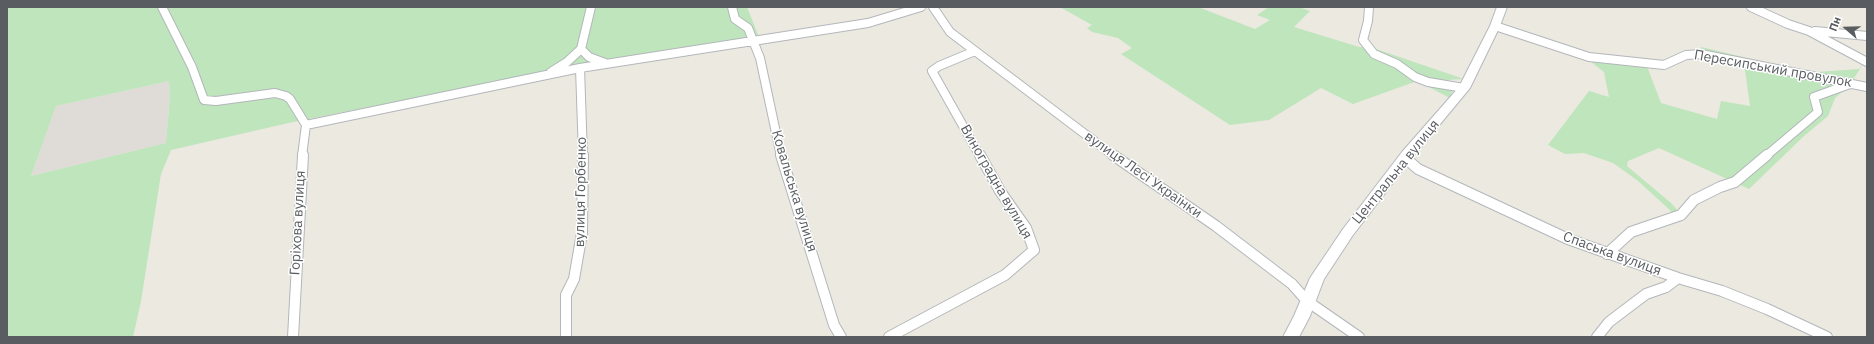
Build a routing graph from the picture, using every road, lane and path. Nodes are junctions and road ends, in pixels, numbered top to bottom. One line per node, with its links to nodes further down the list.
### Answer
1 (162, 7): 21 (street)
2 (591, 7): 13 (street)
3 (732, 7): 12 (street, Ковальська вулиця)
4 (921, 7): 12 (street)
5 (933, 7): 14 (street, вулиця Лесі Українки)
6 (1369, 7): 20 (street)
7 (1502, 7): 9 (street, Центральна вулиця)
8 (1751, 7): 10 (street)
9 (1495, 26): 19 (street, Пересипський провулок); 20 (street, Центральна вулиця)
10 (1809, 30): 11 (street); 15 (street)
11 (1867, 36)
12 (754, 42): 16 (street); 28 (street, Ковальська вулиця)
13 (581, 49): 16 (street); 18 (street)
14 (975, 51): 25 (street, вулиця Лесі Українки); 29 (street, Виноградна вулиця)
15 (1867, 62)
16 (609, 63): 17 (street)
17 (580, 68): 18 (street); 27 (street, вулиця Горбенко)
18 (545, 75): 21 (street)
19 (1863, 85): 23 (street)
20 (1464, 88): 22 (street, Центральна вулиця)
21 (306, 125): 26 (street, Горіхова вулиця)
22 (1407, 155): 23 (street, Спаська вулиця); 25 (street, Центральна вулиця)
23 (1607, 254): 24 (street, Спаська вулиця)
24 (1678, 278): 32 (street); 33 (street, Спаська вулиця)
25 (1307, 301): 30 (street, Центральна вулиця); 31 (street, вулиця Лесі Українки)
26 (293, 337)
27 (566, 337)
28 (841, 337)
29 (889, 337)
30 (1291, 337)
31 (1359, 337)
32 (1597, 337)
33 (1827, 337)

